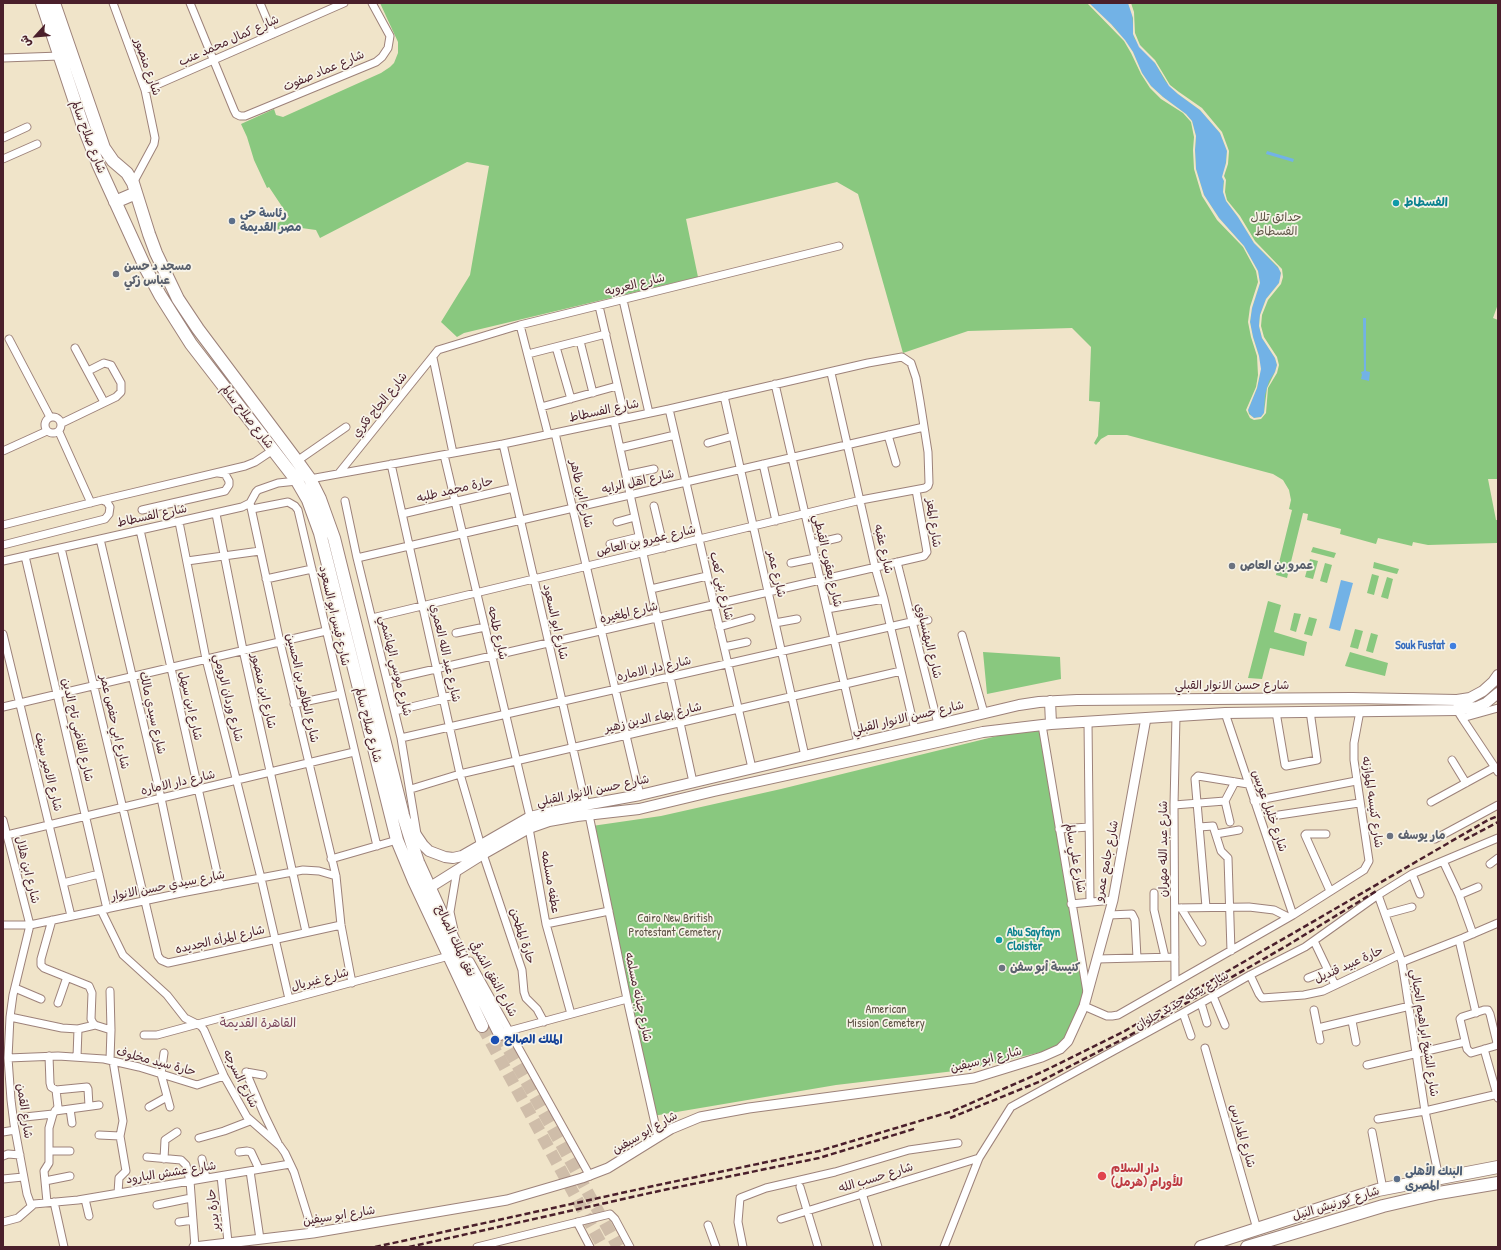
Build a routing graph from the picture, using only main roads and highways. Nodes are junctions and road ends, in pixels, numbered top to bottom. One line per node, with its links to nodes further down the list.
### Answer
1 (42, 3): 4 (highway, شارع صلاح سالم)
2 (54, 3): 3 (highway, شارع صلاح سالم)
3 (135, 188): 4 (highway); 13 (highway, شارع صلاح سالم)
4 (115, 202): 13 (highway, شارع صلاح سالم)
5 (1498, 675): 9 (main road)
6 (1498, 693): 9 (main road)
7 (1254, 698): 8 (main road, شارع حسن الانوار القبلي); 9 (main road, شارع حسن الانوار القبلي); 10 (main road)
8 (1050, 701): 11 (main road); 12 (main road, شارع حسن الانوار القبلي)
9 (1458, 710): 10 (main road, شارع حسن الانوار القبلي)
10 (1254, 712): 11 (main road, شارع حسن الانوار القبلي)
11 (1047, 724): 12 (main road, شارع حسن الانوار القبلي)
12 (588, 810): 14 (main road, شارع حسن الانوار القبلي); 14 (main road, شارع حسن الانوار القبلي)
13 (407, 844): 14 (main road, شارع حسن الانوار القبلي); 15 (highway, نفق الملك الصالح)
14 (482, 850): 15 (main road, شارع حسن الانوار القبلي)
15 (425, 891): 16 (highway, نفق الملك الصالح)
16 (457, 951): 17 (highway, نفق الملك الصالح); 18 (highway, نفق الملك الصالح)
17 (482, 1026)
18 (504, 1033)
19 (1498, 1167): 21 (highway, شارع كورنيش النيل)
20 (1498, 1183): 22 (highway, شارع كورنيش النيل)
21 (1201, 1247)
22 (1247, 1247)

